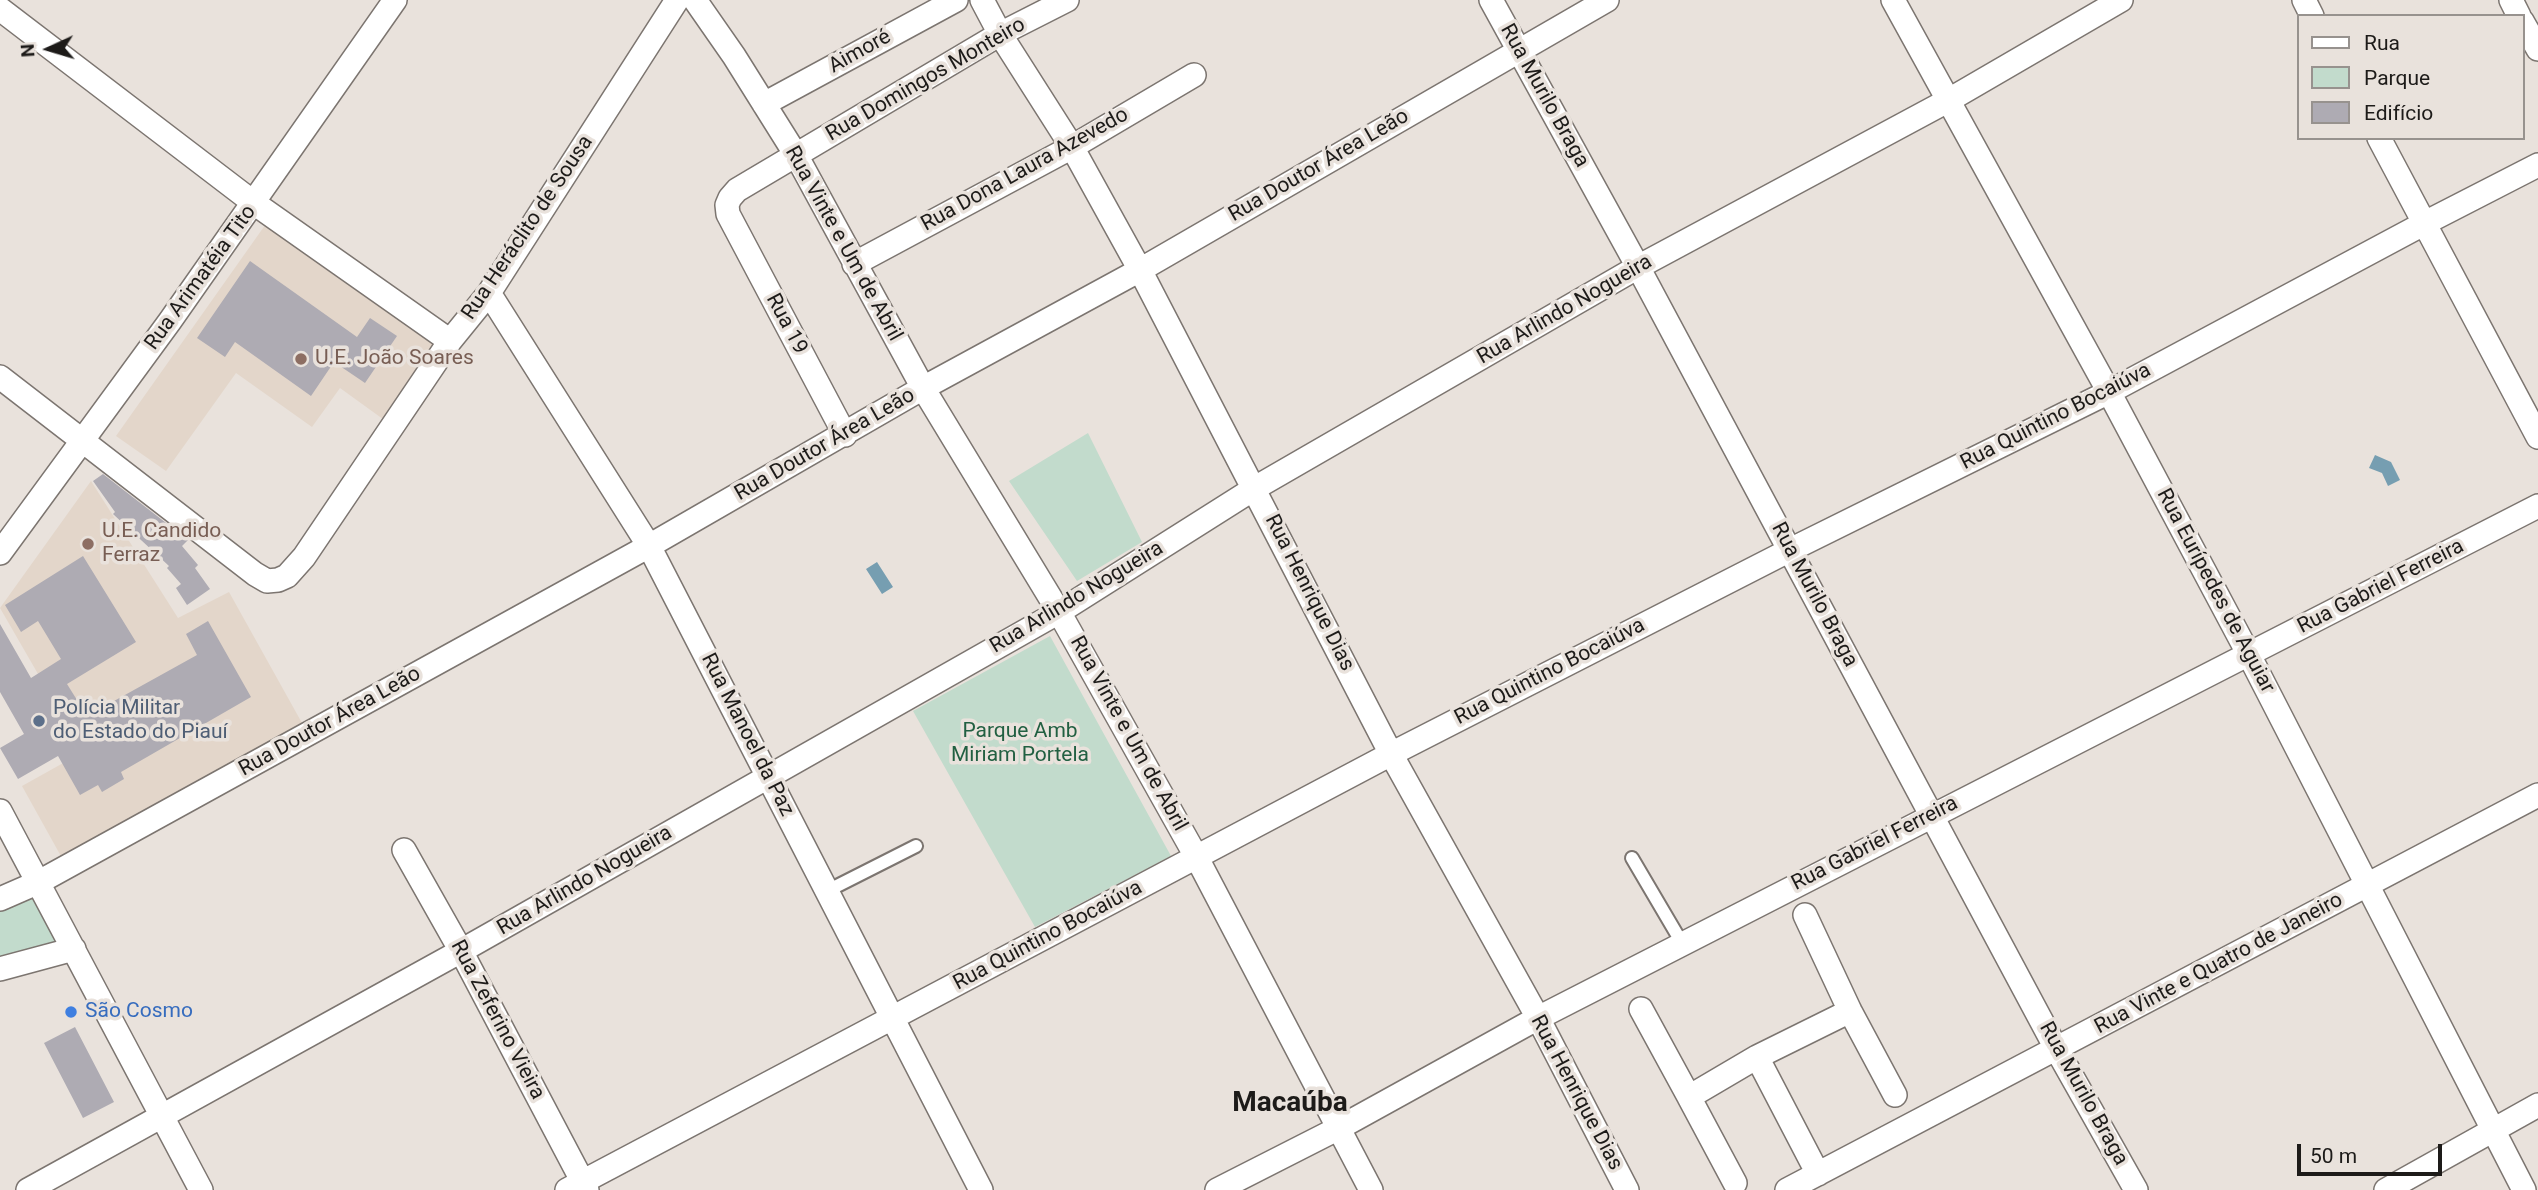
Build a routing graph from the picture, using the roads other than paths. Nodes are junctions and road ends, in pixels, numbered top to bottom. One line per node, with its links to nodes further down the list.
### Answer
1 (395, 0): 23 (street, Rua Arimatéia Tito)
2 (677, 0): 29 (street, Rua Heráclito de Sousa)
3 (695, 0): 18 (street, Rua Vinte e Um de Abril)
4 (956, 0): 18 (street, Aimoré)
5 (982, 0): 13 (street, Rua Henrique Dias)
6 (1067, 0): 13 (street, Rua Domingos Monteiro)
7 (1492, 0): 15 (street, Rua Murilo Braga)
8 (1607, 0): 15 (street, Rua Doutor Área Leão)
9 (1893, 0): 17 (street, Rua Eurípedes de Aguiar)
10 (2121, 0): 17 (street, Rua Arlindo Nogueira)
11 (0, 9): 23 (street)
12 (2524, 24): 14 (street)
13 (1000, 34): 20 (street, Rua Henrique Dias); 21 (street, Rua Domingos Monteiro)
14 (2538, 49)
15 (1520, 50): 27 (street, Rua Murilo Braga); 28 (street, Rua Doutor Área Leão)
16 (1194, 75): 20 (street, Rua Dona Laura Azevedo)
17 (1949, 100): 27 (street, Rua Arlindo Nogueira); 33 (street, Rua Eurípedes de Aguiar)
18 (764, 104): 21 (street, Rua Vinte e Um de Abril)
19 (2380, 140): 25 (street)
20 (1072, 146): 26 (street, Rua Dona Laura Azevedo); 28 (street, Rua Henrique Dias)
21 (796, 155): 24 (street, Rua Domingos Monteiro); 26 (street, Rua Vinte e Um de Abril)
22 (2538, 165): 25 (street, Rua Quintino Bocaiúva)
23 (254, 203): 30 (street); 36 (street, Rua Arimatéia Tito)
24 (728, 214): 34 (street, Rua 19)
25 (2425, 223): 33 (street, Rua Quintino Bocaiúva); 35 (street)
26 (854, 264): 32 (street, Rua Vinte e Um de Abril)
27 (1638, 267): 37 (street, Rua Arlindo Nogueira); 40 (street, Rua Murilo Braga)
28 (1140, 270): 32 (street, Rua Doutor Área Leão); 37 (street, Rua Henrique Dias)
29 (489, 292): 30 (street, Rua Heráclito de Sousa); 39 (street, Rua Manoel da Paz)
30 (450, 341): 36 (street, Rua Heráclito de Sousa)
31 (0, 377): 36 (street)
32 (923, 388): 34 (street, Rua Doutor Área Leão); 42 (street, Rua Vinte e Um de Abril)
33 (2109, 392): 40 (street, Rua Quintino Bocaiúva); 43 (street, Rua Eurípedes de Aguiar)
34 (845, 435): 39 (street, Rua Doutor Área Leão)
35 (2538, 437)
36 (83, 441): 41 (street, Rua Arimatéia Tito)
37 (1255, 488): 42 (street, Rua Arlindo Nogueira); 44 (street, Rua Henrique Dias)
38 (2538, 506): 43 (street, Rua Gabriel Ferreira)
39 (649, 546): 45 (street, Rua Manoel da Paz); 53 (street, Rua Doutor Área Leão)
40 (1790, 550): 44 (street, Rua Quintino Bocaiúva); 48 (street, Rua Murilo Braga)
41 (0, 553)
42 (1059, 612): 45 (street, Rua Arlindo Nogueira); 51 (street, Rua Vinte e Um de Abril)
43 (2249, 655): 48 (street, Rua Gabriel Ferreira); 54 (street, Rua Eurípedes de Aguiar)
44 (1391, 754): 51 (street, Rua Quintino Bocaiúva); 65 (street, Rua Henrique Dias)
45 (768, 776): 55 (street, Rua Manoel da Paz); 60 (street, Rua Arlindo Nogueira)
46 (2538, 795): 54 (street, Rua Vinte e Quatro de Janeiro)
47 (0, 811): 53 (street)
48 (1931, 814): 58 (street, Rua Gabriel Ferreira); 66 (street, Rua Murilo Braga)
49 (916, 846): 55 (lane)
50 (404, 850): 60 (street, Rua Zeferino Vieira)
51 (1197, 858): 64 (street, Rua Quintino Bocaiúva); 72 (street, Rua Vinte e Um de Abril)
52 (1632, 858): 58 (lane)
53 (39, 882): 56 (street, Rua Doutor Área Leão); 59 (street)
54 (2368, 885): 66 (street, Rua Vinte e Quatro de Janeiro); 73 (street, Rua Eurípedes de Aguiar)
55 (827, 891): 64 (street, Rua Manoel da Paz)
56 (0, 899)
57 (1805, 915): 63 (street)
58 (1682, 943): 65 (street, Rua Gabriel Ferreira)
59 (74, 949): 61 (street); 71 (street)
60 (461, 951): 71 (street, Rua Arlindo Nogueira); 76 (street, Rua Zeferino Vieira)
61 (0, 969)
62 (1641, 1009): 69 (street)
63 (1850, 1010): 67 (street); 68 (street)
64 (892, 1018): 76 (street, Rua Quintino Bocaiúva); 79 (street, Rua Manoel da Paz)
65 (1538, 1018): 72 (street, Rua Gabriel Ferreira); 82 (street, Rua Henrique Dias)
66 (2057, 1050): 74 (street, Rua Vinte e Quatro de Janeiro); 84 (street, Rua Murilo Braga)
67 (1757, 1057): 69 (street); 74 (street)
68 (1895, 1095)
69 (1689, 1097): 75 (street)
70 (2538, 1105): 73 (street)
71 (162, 1115): 77 (street, Rua Arlindo Nogueira); 78 (street)
72 (1338, 1129): 80 (street, Rua Gabriel Ferreira); 81 (street, Rua Vinte e Um de Abril)
73 (2493, 1132): 85 (street); 86 (street, Rua Eurípedes de Aguiar)
74 (1818, 1174): 83 (street, Rua Vinte e Quatro de Janeiro)
75 (1735, 1183)
76 (579, 1187)
77 (28, 1190)
78 (201, 1190)
79 (981, 1190)
80 (1217, 1190)
81 (1371, 1190)
82 (1627, 1190)
83 (1787, 1190)
84 (2136, 1190)
85 (2386, 1190)
86 (2524, 1190)

